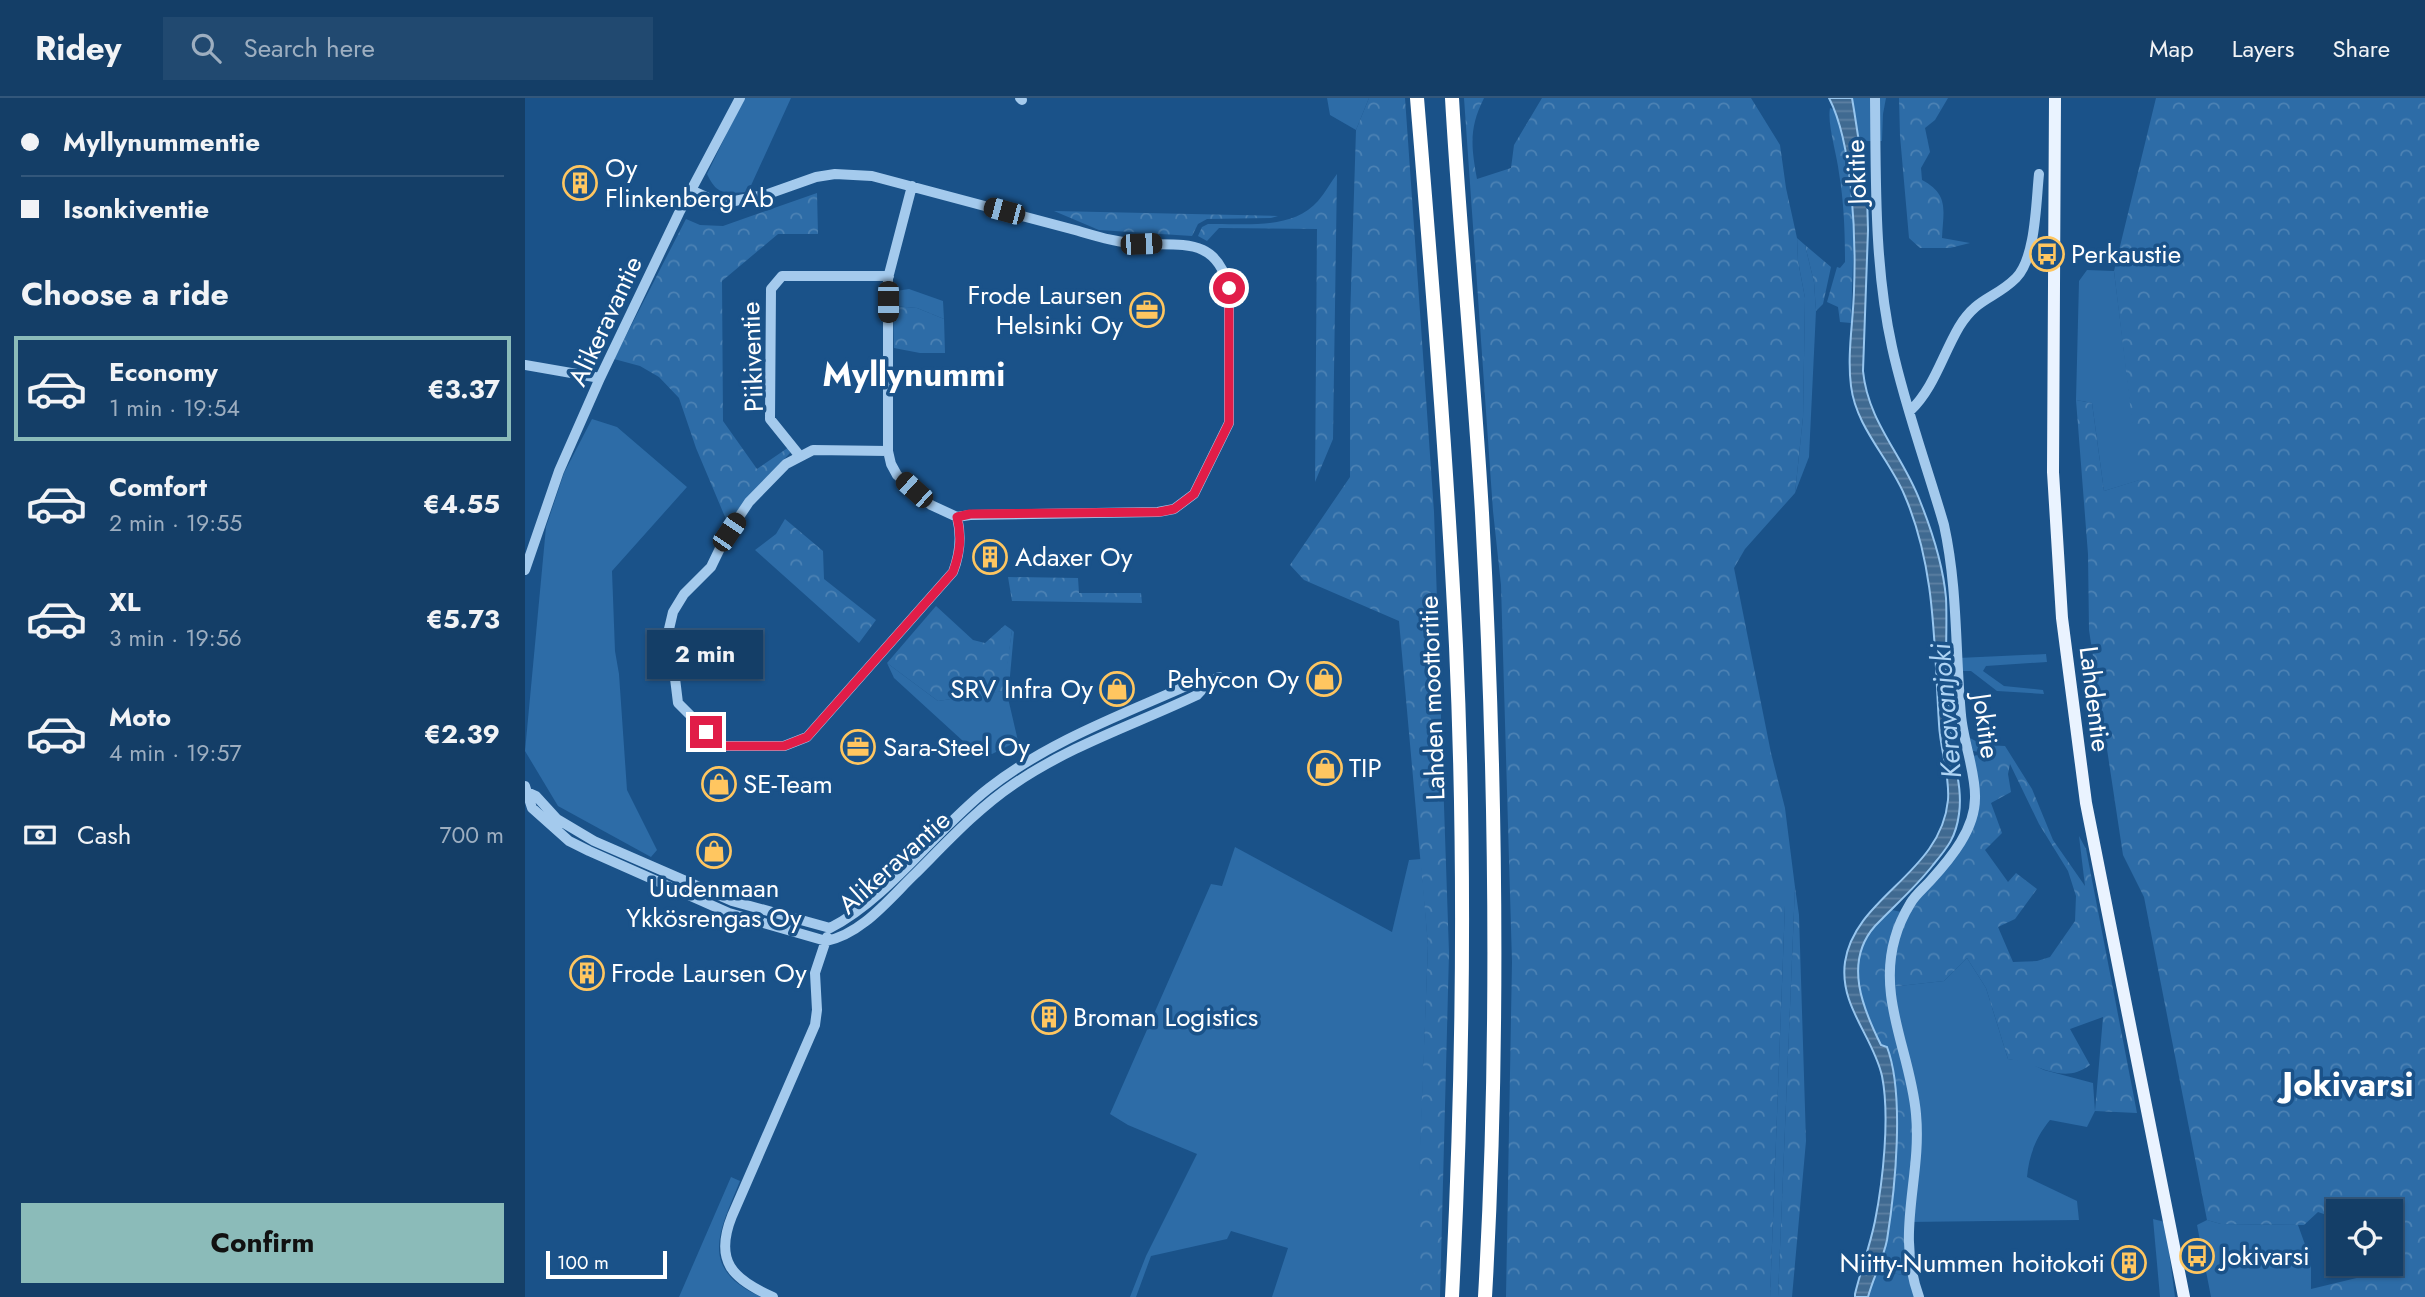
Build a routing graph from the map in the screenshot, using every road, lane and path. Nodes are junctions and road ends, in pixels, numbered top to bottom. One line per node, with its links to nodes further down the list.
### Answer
1 (740, 98): 8 (street, Alikeravantie)
2 (1417, 98): 21 (highway, Lahden moottoritie)
3 (1452, 98): 22 (highway)
4 (1875, 98): 12 (street, Jokitie)
5 (2055, 98): 24 (main road, Lahdentie)
6 (2039, 174): 12 (street)
7 (912, 186): 8 (street); 9 (street); 15 (street)
8 (691, 190): 11 (street, Alikeravantie)
9 (889, 276): 13 (street); 14 (street, Piikiventie)
10 (525, 365): 11 (street)
11 (600, 378): 16 (street, Alikeravantie)
12 (1910, 411): 23 (street, Jokitie)
13 (888, 452): 14 (street); 15 (street)
14 (799, 456): 15 (street)
15 (957, 517)
16 (525, 570)
17 (526, 791): 18 (street, Alikeravantie); 19 (street, Alikeravantie)
18 (830, 928): 19 (street); 19 (street, Alikeravantie)
19 (826, 941): 20 (street)
20 (773, 1297)
21 (1452, 1297)
22 (1485, 1297)
23 (1919, 1297)
24 (2184, 1297)

